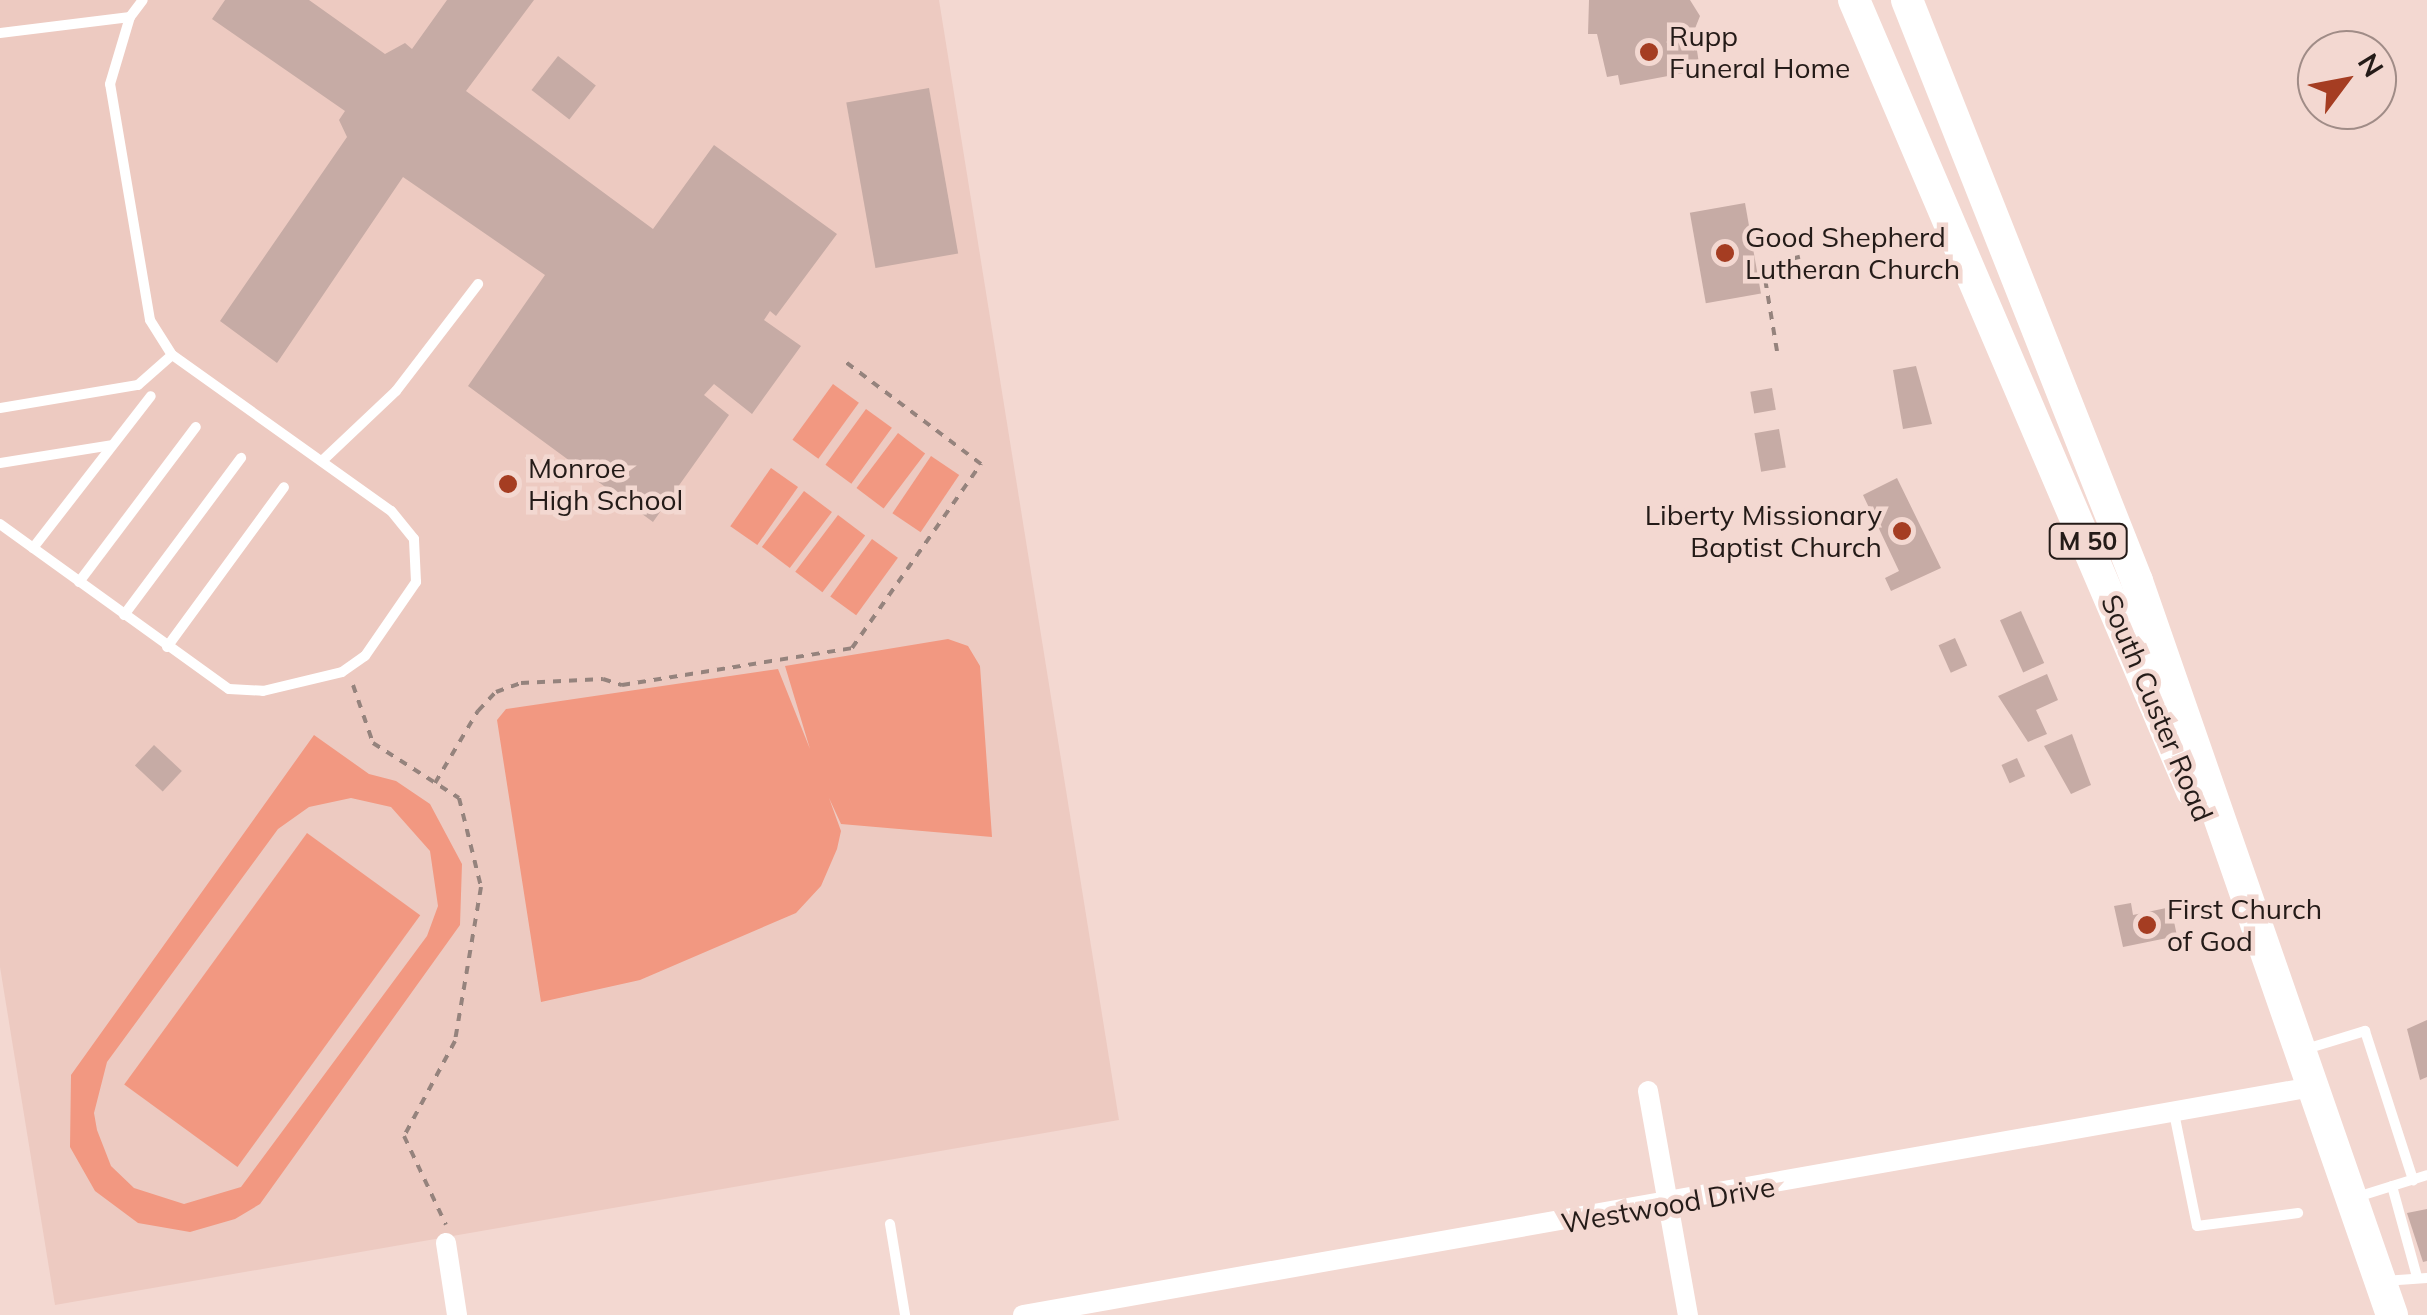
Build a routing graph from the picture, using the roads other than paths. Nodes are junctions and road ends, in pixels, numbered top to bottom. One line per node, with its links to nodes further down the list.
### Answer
1 (143, 0): 4 (lane)
2 (1854, 0): 22 (main road, South Custer Road / M 50)
3 (1907, 0): 21 (main road, South Custer Road / M 50)
4 (130, 17): 5 (lane); 7 (lane)
5 (0, 32)
6 (478, 284): 13 (lane)
7 (172, 355): 9 (lane); 13 (lane)
8 (151, 396): 11 (lane)
9 (0, 408)
10 (196, 427): 18 (lane)
11 (113, 445): 14 (lane); 17 (lane)
12 (241, 458): 19 (lane)
13 (322, 461): 20 (lane)
14 (0, 463)
15 (284, 487): 20 (lane)
16 (0, 524): 17 (lane)
17 (33, 548): 18 (lane)
18 (78, 582): 19 (lane)
19 (124, 615): 20 (lane)
20 (167, 647)
21 (2300, 1050): 22 (main road, South Custer Road / M 50); 26 (lane)
22 (2312, 1087): 24 (street, Westwood Drive); 28 (main road, South Custer Road / M 50)
23 (1648, 1091): 29 (street)
24 (2174, 1113): 29 (street, Westwood Drive); 30 (lane)
25 (2427, 1174): 26 (lane)
26 (2412, 1180): 27 (lane)
27 (2392, 1186): 28 (lane); 33 (lane)
28 (2351, 1198): 34 (main road, South Custer Road / M 50)
29 (1669, 1206): 37 (street, Westwood Drive); 38 (street)
30 (2298, 1213)
31 (890, 1224): 36 (lane)
32 (447, 1236): 35 (street)
33 (2422, 1277): 34 (lane)
34 (2380, 1282): 39 (main road, South Custer Road / M 50)
35 (458, 1315)
36 (905, 1315)
37 (1023, 1315)
38 (1688, 1315)
39 (2392, 1315)

